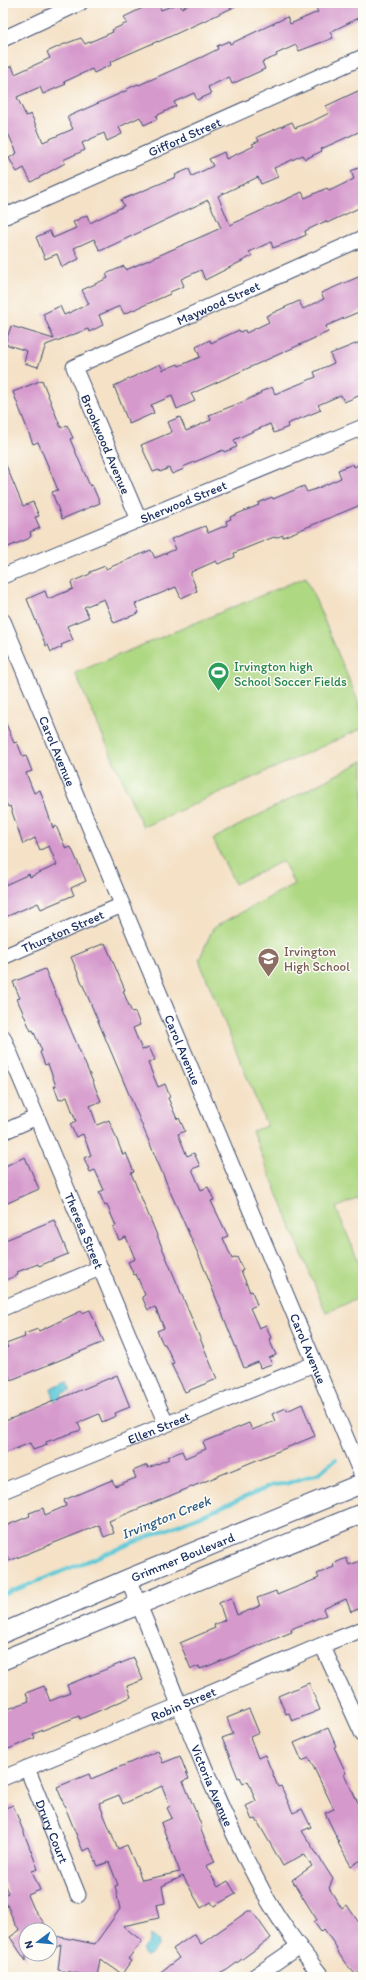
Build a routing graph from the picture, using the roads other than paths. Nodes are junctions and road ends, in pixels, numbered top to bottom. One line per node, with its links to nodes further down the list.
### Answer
1 (80, 3): 2 (street)
2 (3, 39)
3 (363, 57): 4 (street, Gifford Street)
4 (4, 213)
5 (363, 238): 6 (street, Maywood Street)
6 (74, 367): 8 (street, Brookwood Avenue)
7 (363, 427): 8 (street, Sherwood Street)
8 (139, 520): 9 (street, Sherwood Street)
9 (3, 576)
10 (3, 621): 11 (street, Carol Avenue)
11 (122, 905): 12 (street, Thurston Street); 18 (street, Carol Avenue)
12 (3, 957)
13 (3, 1037): 14 (street, Theresa Street)
14 (38, 1117): 15 (street); 16 (street, Theresa Street)
15 (3, 1132)
16 (100, 1268): 17 (street); 19 (street, Theresa Street)
17 (3, 1308)
18 (314, 1364): 19 (street, Ellen Street); 20 (street, Carol Avenue)
19 (166, 1424): 22 (street, Ellen Street)
20 (363, 1478)
21 (363, 1482): 24 (main road, Grimmer Boulevard)
22 (3, 1491)
23 (363, 1513): 25 (main road, Grimmer Boulevard)
24 (128, 1579): 25 (street, Victoria Avenue); 27 (main road, Grimmer Boulevard)
25 (139, 1606): 29 (main road, Grimmer Boulevard); 30 (street, Victoria Avenue)
26 (363, 1629): 28 (street, Robin Street)
27 (3, 1633)
28 (322, 1645): 30 (street, Robin Street); 31 (street)
29 (3, 1660)
30 (180, 1706): 32 (street, Robin Street); 35 (street, Victoria Avenue)
31 (363, 1735)
32 (27, 1768): 33 (street, Robin Street); 34 (street, Drury Court)
33 (3, 1778)
34 (78, 1895)
35 (299, 1946): 36 (street); 37 (street, Victoria Avenue)
36 (254, 1977)
37 (322, 1977)

